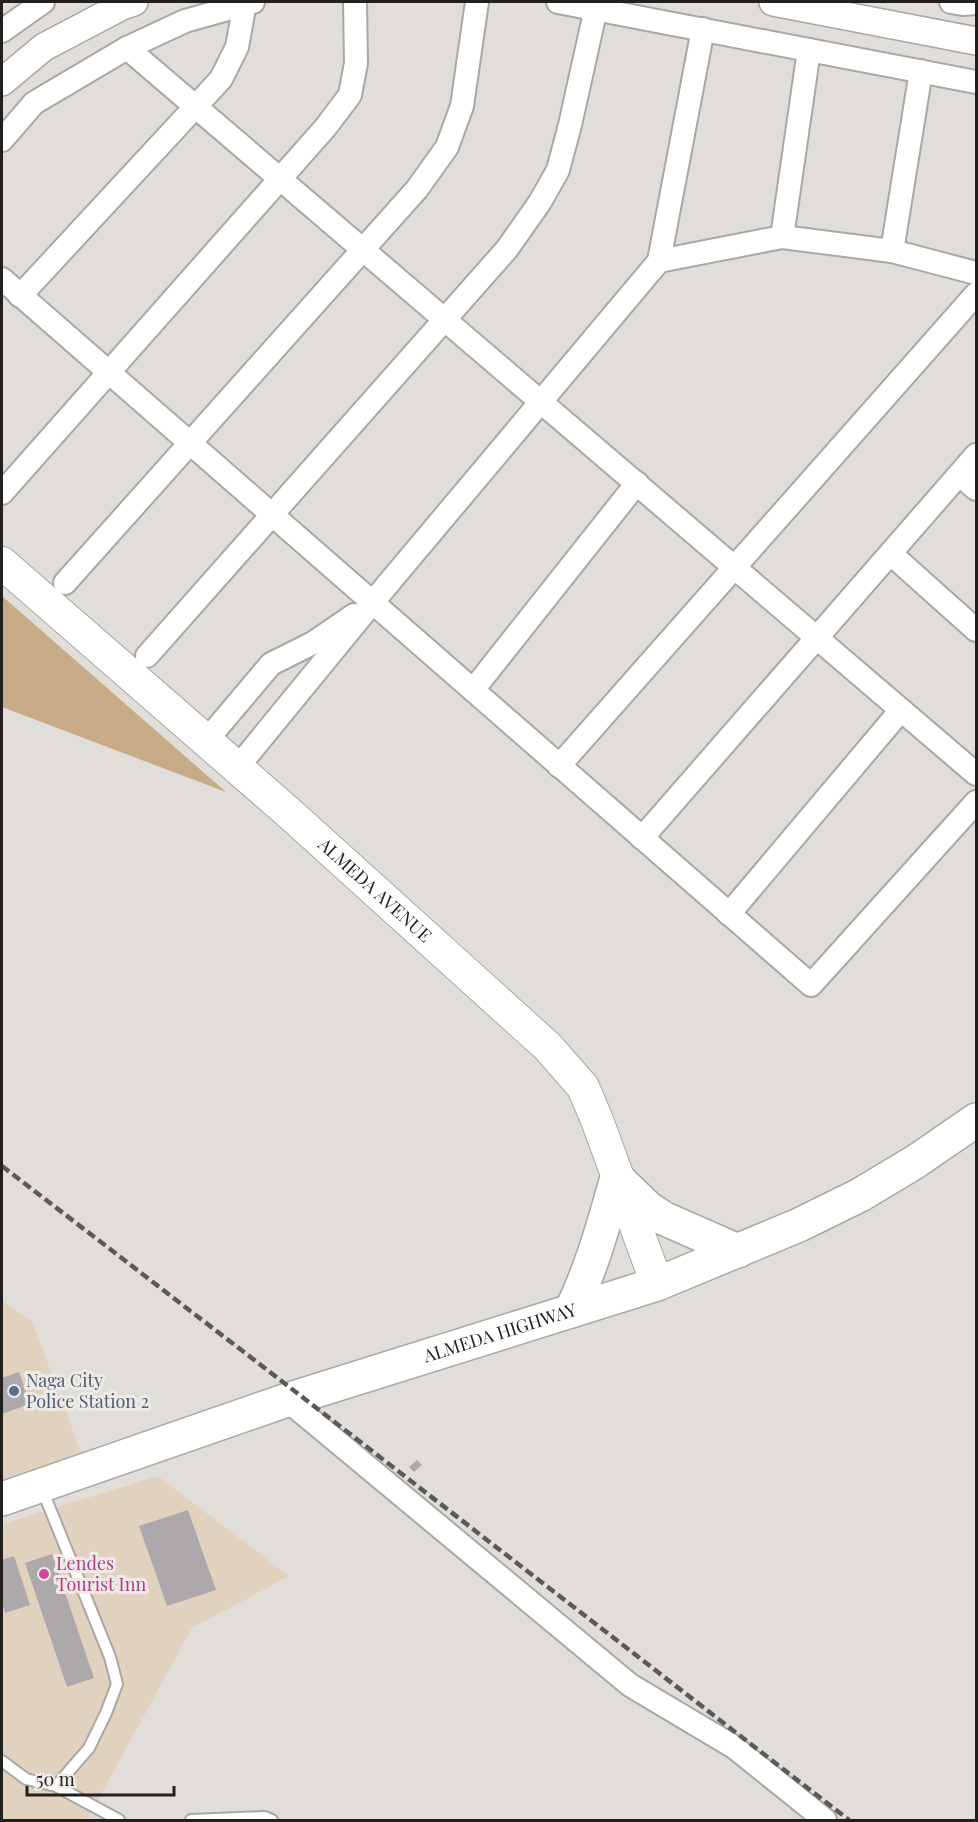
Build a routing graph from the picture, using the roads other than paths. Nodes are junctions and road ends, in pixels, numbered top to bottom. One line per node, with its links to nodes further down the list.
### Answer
1 (44, 2): 12 (street)
2 (134, 2): 17 (street)
3 (249, 2): 14 (street); 19 (street)
4 (355, 2): 21 (street)
5 (477, 2): 23 (street)
6 (558, 2): 10 (street)
7 (773, 2): 13 (street)
8 (951, 2): 9 (street)
9 (976, 3)
10 (596, 8): 11 (street); 30 (street)
11 (703, 29): 15 (street); 25 (street)
12 (2, 31)
13 (976, 41)
14 (127, 48): 19 (street); 20 (street)
15 (809, 50): 16 (street); 22 (street)
16 (921, 71): 18 (street); 24 (street)
17 (2, 82)
18 (976, 82)
19 (195, 106): 21 (street); 29 (street)
20 (2, 140)
21 (280, 179): 23 (street); 31 (street)
22 (782, 237): 24 (street); 25 (street)
23 (363, 249): 30 (street); 33 (street)
24 (892, 250): 26 (street)
25 (659, 261): 32 (street)
26 (976, 273)
27 (2, 279): 29 (street)
28 (976, 294): 41 (street)
29 (20, 296): 31 (street)
30 (445, 319): 32 (street); 38 (street)
31 (108, 373): 33 (street); 37 (street)
32 (541, 402): 36 (street); 43 (street)
33 (190, 443): 38 (street); 42 (street)
34 (976, 455): 35 (street)
35 (968, 482): 39 (street)
36 (637, 483): 41 (street); 47 (street)
37 (2, 494)
38 (272, 515): 43 (street); 46 (street)
39 (891, 554): 44 (street); 45 (street)
40 (2, 563): 49 (main road, ALMEDA AVENUE)
41 (735, 567): 45 (street); 50 (street)
42 (65, 583)
43 (372, 603): 47 (street); 49 (street); 51 (street)
44 (976, 630)
45 (817, 638): 48 (street); 54 (street)
46 (147, 656)
47 (473, 690): 50 (street)
48 (901, 710): 52 (street); 55 (street)
49 (206, 741): 51 (main road, ALMEDA AVENUE)
50 (559, 766): 54 (street)
51 (237, 768): 57 (main road, ALMEDA AVENUE)
52 (976, 774)
53 (976, 802): 55 (street)
54 (642, 838): 55 (street)
55 (729, 914)
56 (976, 1120): 58 (highway, ALMEDA HIGHWAY)
57 (617, 1178): 58 (highway); 59 (main road, ALMEDA AVENUE); 60 (highway)
58 (738, 1251): 59 (highway, ALMEDA HIGHWAY)
59 (657, 1284): 60 (highway, ALMEDA HIGHWAY)
60 (571, 1311): 61 (highway, ALMEDA HIGHWAY)
61 (287, 1400): 62 (highway, ALMEDA HIGHWAY); 69 (street)
62 (40, 1486): 63 (highway, ALMEDA HIGHWAY); 65 (lane)
63 (2, 1499)
64 (2, 1761): 65 (lane)
65 (56, 1786): 66 (lane)
66 (119, 1821)
67 (191, 1821): 68 (lane)
68 (272, 1821)
69 (825, 1821)

